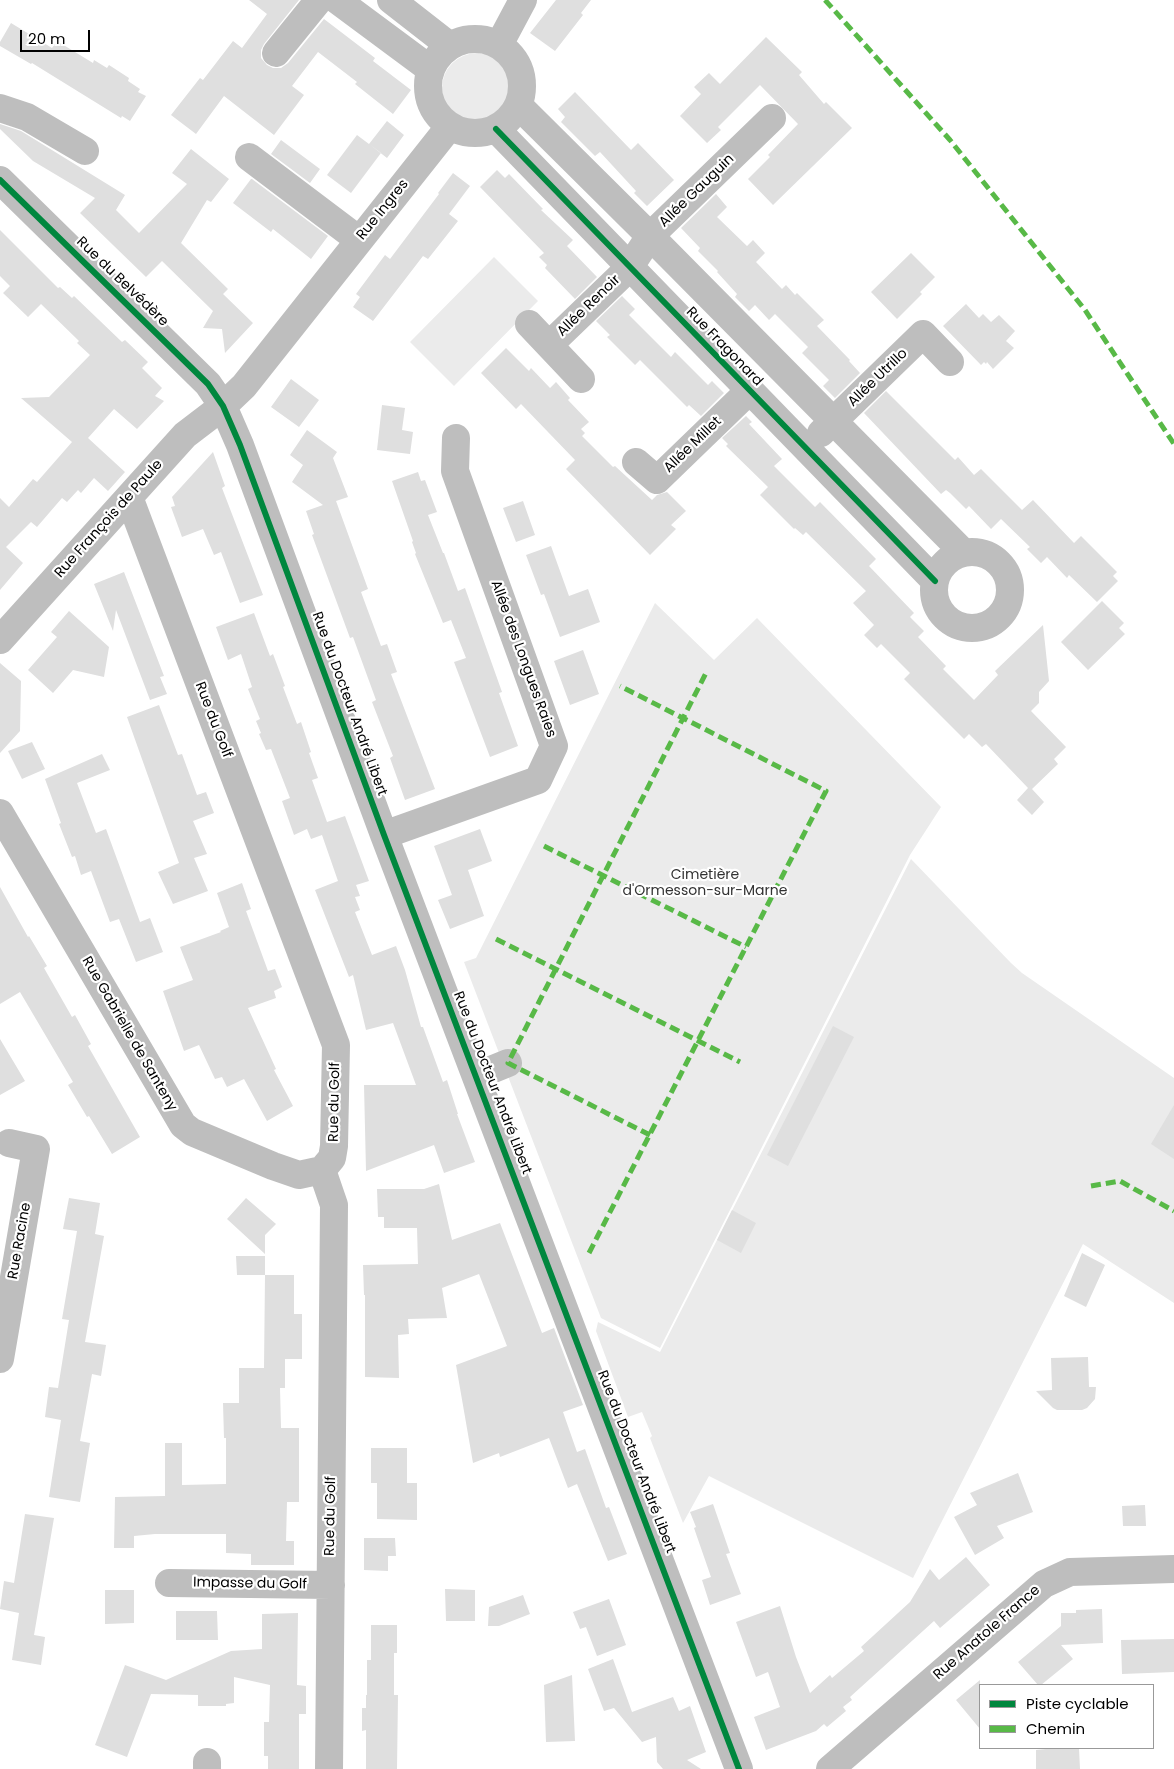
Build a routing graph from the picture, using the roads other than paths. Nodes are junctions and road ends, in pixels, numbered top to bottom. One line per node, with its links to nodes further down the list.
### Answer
1 (319, 0): 7 (street)
2 (338, 0): 8 (street)
3 (391, 0): 6 (street)
4 (523, 0): 5 (street)
5 (499, 45): 6 (street); 9 (street)
6 (450, 46): 8 (street)
7 (276, 53)
8 (430, 69): 12 (street)
9 (519, 106): 13 (street); 17 (street, Rue Fragonard)
10 (0, 108): 14 (street)
11 (772, 118): 17 (street, Allée Gauguin)
12 (450, 126): 13 (street); 18 (street, Rue Ingres)
13 (496, 129): 19 (street, Rue Fragonard)
14 (85, 151)
15 (249, 157): 18 (street)
16 (0, 180): 25 (street, Rue du Belvédère)
17 (650, 236): 19 (street, Allée Gauguin); 26 (street, Rue Fragonard)
18 (359, 240): 25 (street, Rue Ingres)
19 (629, 268): 21 (street, Allée Renoir); 24 (street, Rue Fragonard)
20 (529, 324): 21 (street, Allée Renoir)
21 (548, 345): 23 (street, Allée Renoir)
22 (950, 362): 26 (street, Allée Utrillo)
23 (581, 379)
24 (749, 390): 28 (street, Rue Fragonard); 29 (street, Allée Millet)
25 (223, 406): 30 (street, Rue François de Paule); 35 (street, Rue du Docteur André Libert)
26 (834, 421): 28 (street, Allée Utrillo); 31 (street, Rue Fragonard)
27 (456, 438): 35 (street, Allée des Longues Raies)
28 (806, 448): 32 (street, Rue Fragonard)
29 (636, 462)
30 (129, 497): 33 (street, Rue François de Paule); 39 (street, Rue du Golf)
31 (963, 552): 32 (street); 32 (street)
32 (935, 581)
33 (0, 640)
34 (0, 813): 39 (street, Rue Gabrielle de Santeny)
35 (384, 835): 37 (street, Rue du Docteur André Libert)
36 (508, 1063): 37 (street)
37 (476, 1076): 46 (street, Rue du Docteur André Libert)
38 (9, 1144): 40 (street, Rue Racine)
39 (322, 1170): 44 (street, Rue du Golf)
40 (9, 1257): 41 (street, Rue Racine)
41 (0, 1359)
42 (1174, 1569): 47 (street, Rue Anatole France)
43 (170, 1583): 44 (street, Impasse du Golf)
44 (331, 1585): 45 (street, Rue du Golf)
45 (329, 1769)
46 (739, 1769)
47 (830, 1769)

